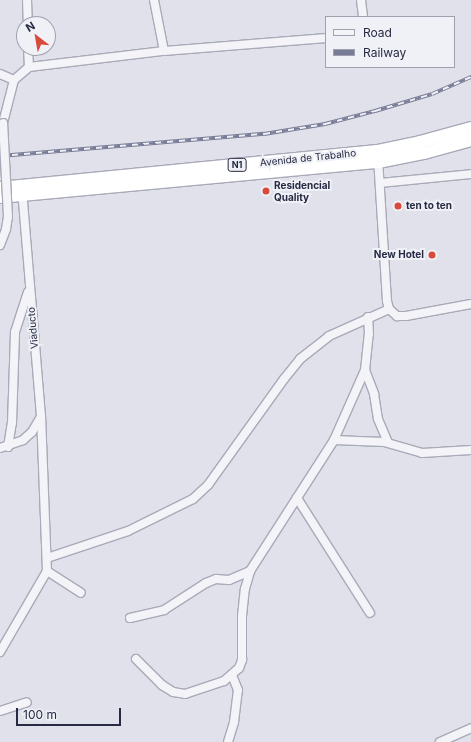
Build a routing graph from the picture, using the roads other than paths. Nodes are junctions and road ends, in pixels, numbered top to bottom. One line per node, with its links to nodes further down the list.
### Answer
1 (27, 0): 4 (street)
2 (154, 0): 7 (street)
3 (361, 0): 5 (street)
4 (28, 16)
5 (363, 16)
6 (325, 38): 7 (street)
7 (164, 51): 9 (street)
8 (28, 56): 9 (street)
9 (29, 67): 11 (street)
10 (0, 74): 11 (street)
11 (14, 80): 20 (street, bridge)
12 (471, 128): 14 (highway, Avenida de Trabalho / N1)
13 (471, 140): 14 (highway, Avenida de Trabalho / N1)
14 (378, 156): 16 (street); 18 (highway, Avenida de Trabalho / N1)
15 (471, 174): 16 (street)
16 (380, 183): 23 (street)
17 (0, 188): 18 (highway, Avenida de Trabalho / N1)
18 (22, 190): 19 (highway, Avenida de Trabalho / N1); 21 (street, Viaducto)
19 (0, 197)
20 (0, 245)
21 (30, 288): 26 (street, Viaducto); 29 (street)
22 (471, 304): 23 (street)
23 (389, 309): 24 (street)
24 (368, 317): 25 (street); 32 (street)
25 (365, 370): 27 (street); 28 (street)
26 (41, 416): 29 (street); 32 (street, Viaducto)
27 (334, 440): 28 (street); 31 (street)
28 (388, 442): 30 (street)
29 (4, 447)
30 (471, 450)
31 (297, 498): 34 (street); 36 (street)
32 (47, 558): 33 (street, Viaducto)
33 (47, 571): 35 (street); 38 (street)
34 (250, 571): 37 (street); 40 (street)
35 (81, 593)
36 (370, 613)
37 (130, 618)
38 (0, 652)
39 (136, 659): 40 (street)
40 (232, 675): 44 (street)
41 (27, 702): 42 (street)
42 (0, 711)
43 (471, 728): 45 (street)
44 (228, 742)
45 (440, 742)

